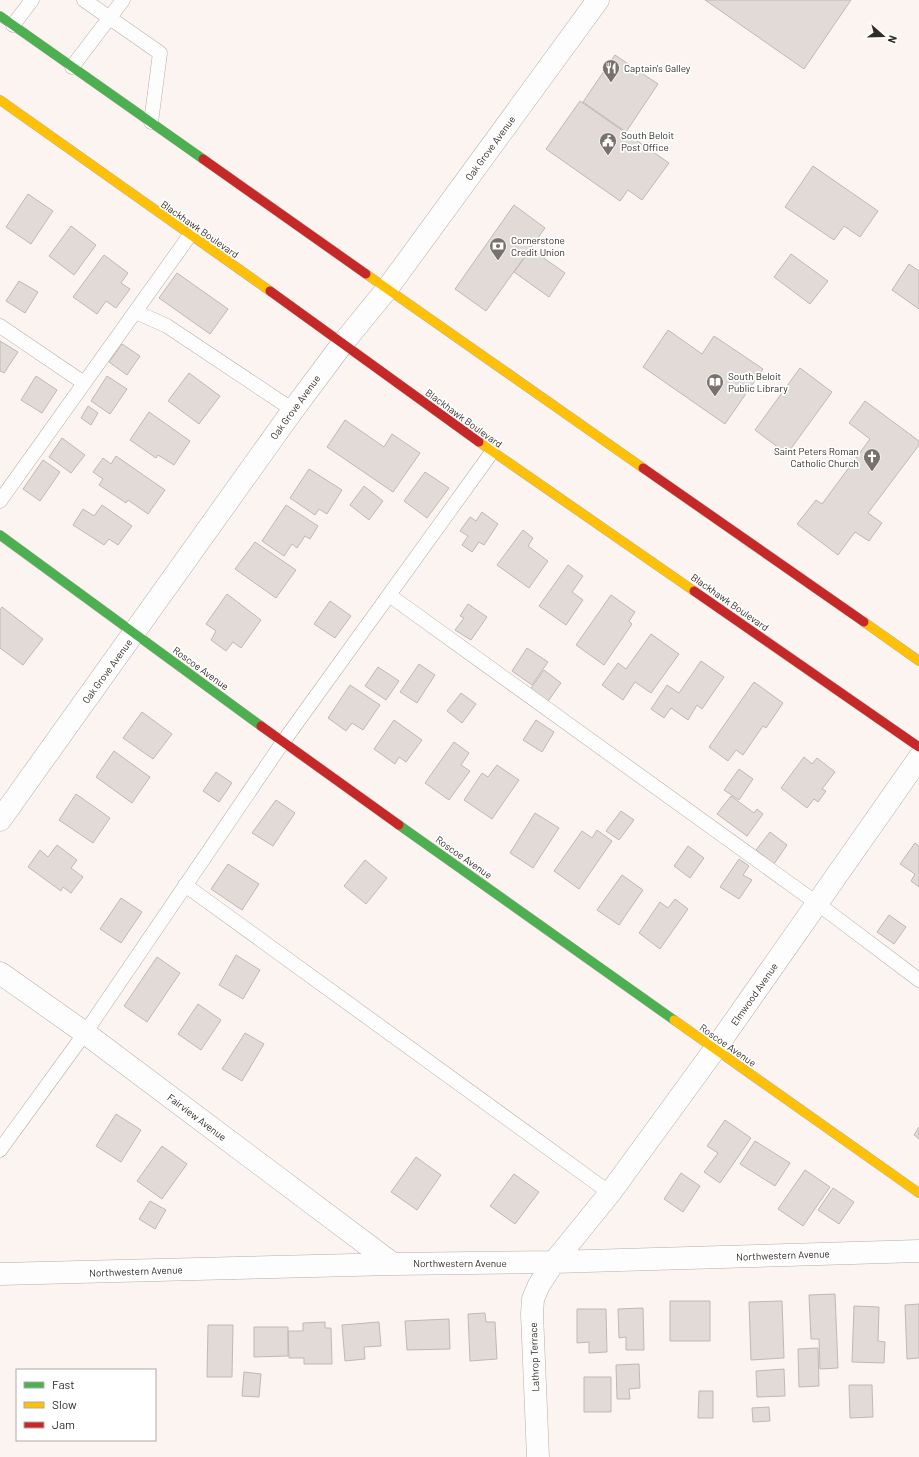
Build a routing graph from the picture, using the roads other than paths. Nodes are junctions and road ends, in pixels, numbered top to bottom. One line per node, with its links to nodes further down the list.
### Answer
1 (32, 0): 5 (lane)
2 (84, 0): 6 (lane)
3 (123, 0): 6 (lane)
4 (598, 0): 11 (street, Oak Grove Avenue)
5 (3, 18): 7 (main road)
6 (110, 18): 7 (lane); 9 (lane)
7 (72, 66): 9 (main road)
8 (0, 100): 10 (main road, Blackhawk Boulevard)
9 (151, 122): 11 (main road)
10 (190, 235): 12 (lane); 14 (main road, Blackhawk Boulevard)
11 (387, 289): 14 (street, Oak Grove Avenue); 22 (main road)
12 (136, 312): 15 (lane); 16 (lane)
13 (0, 326): 15 (lane)
14 (343, 343): 16 (street, Oak Grove Avenue); 17 (main road, Blackhawk Boulevard)
15 (84, 383): 18 (lane)
16 (293, 410): 21 (street, Oak Grove Avenue)
17 (492, 452): 20 (lane); 24 (main road, Blackhawk Boulevard)
18 (0, 501)
19 (0, 535): 21 (main road, Roscoe Avenue)
20 (389, 595): 23 (lane); 28 (lane)
21 (134, 632): 23 (main road, Roscoe Avenue); 26 (street, Oak Grove Avenue)
22 (919, 660)
23 (283, 742): 27 (lane); 32 (main road, Roscoe Avenue)
24 (919, 747)
25 (919, 758): 28 (street, Elmwood Avenue)
26 (0, 820)
27 (185, 885): 31 (lane); 35 (lane)
28 (818, 904): 30 (lane); 32 (street, Elmwood Avenue)
29 (0, 973): 31 (street, Fairview Avenue)
30 (919, 980)
31 (85, 1033): 33 (lane); 38 (street, Fairview Avenue)
32 (715, 1050): 34 (main road, Roscoe Avenue); 35 (street, Elmwood Avenue)
33 (0, 1150)
34 (919, 1192)
35 (610, 1193): 37 (street, Elmwood Avenue)
36 (919, 1251): 37 (street, Northwestern Avenue)
37 (554, 1262): 38 (street, Northwestern Avenue); 40 (street, Lathrop Terrace)
38 (393, 1264): 39 (street, Northwestern Avenue)
39 (0, 1274)
40 (538, 1457)

